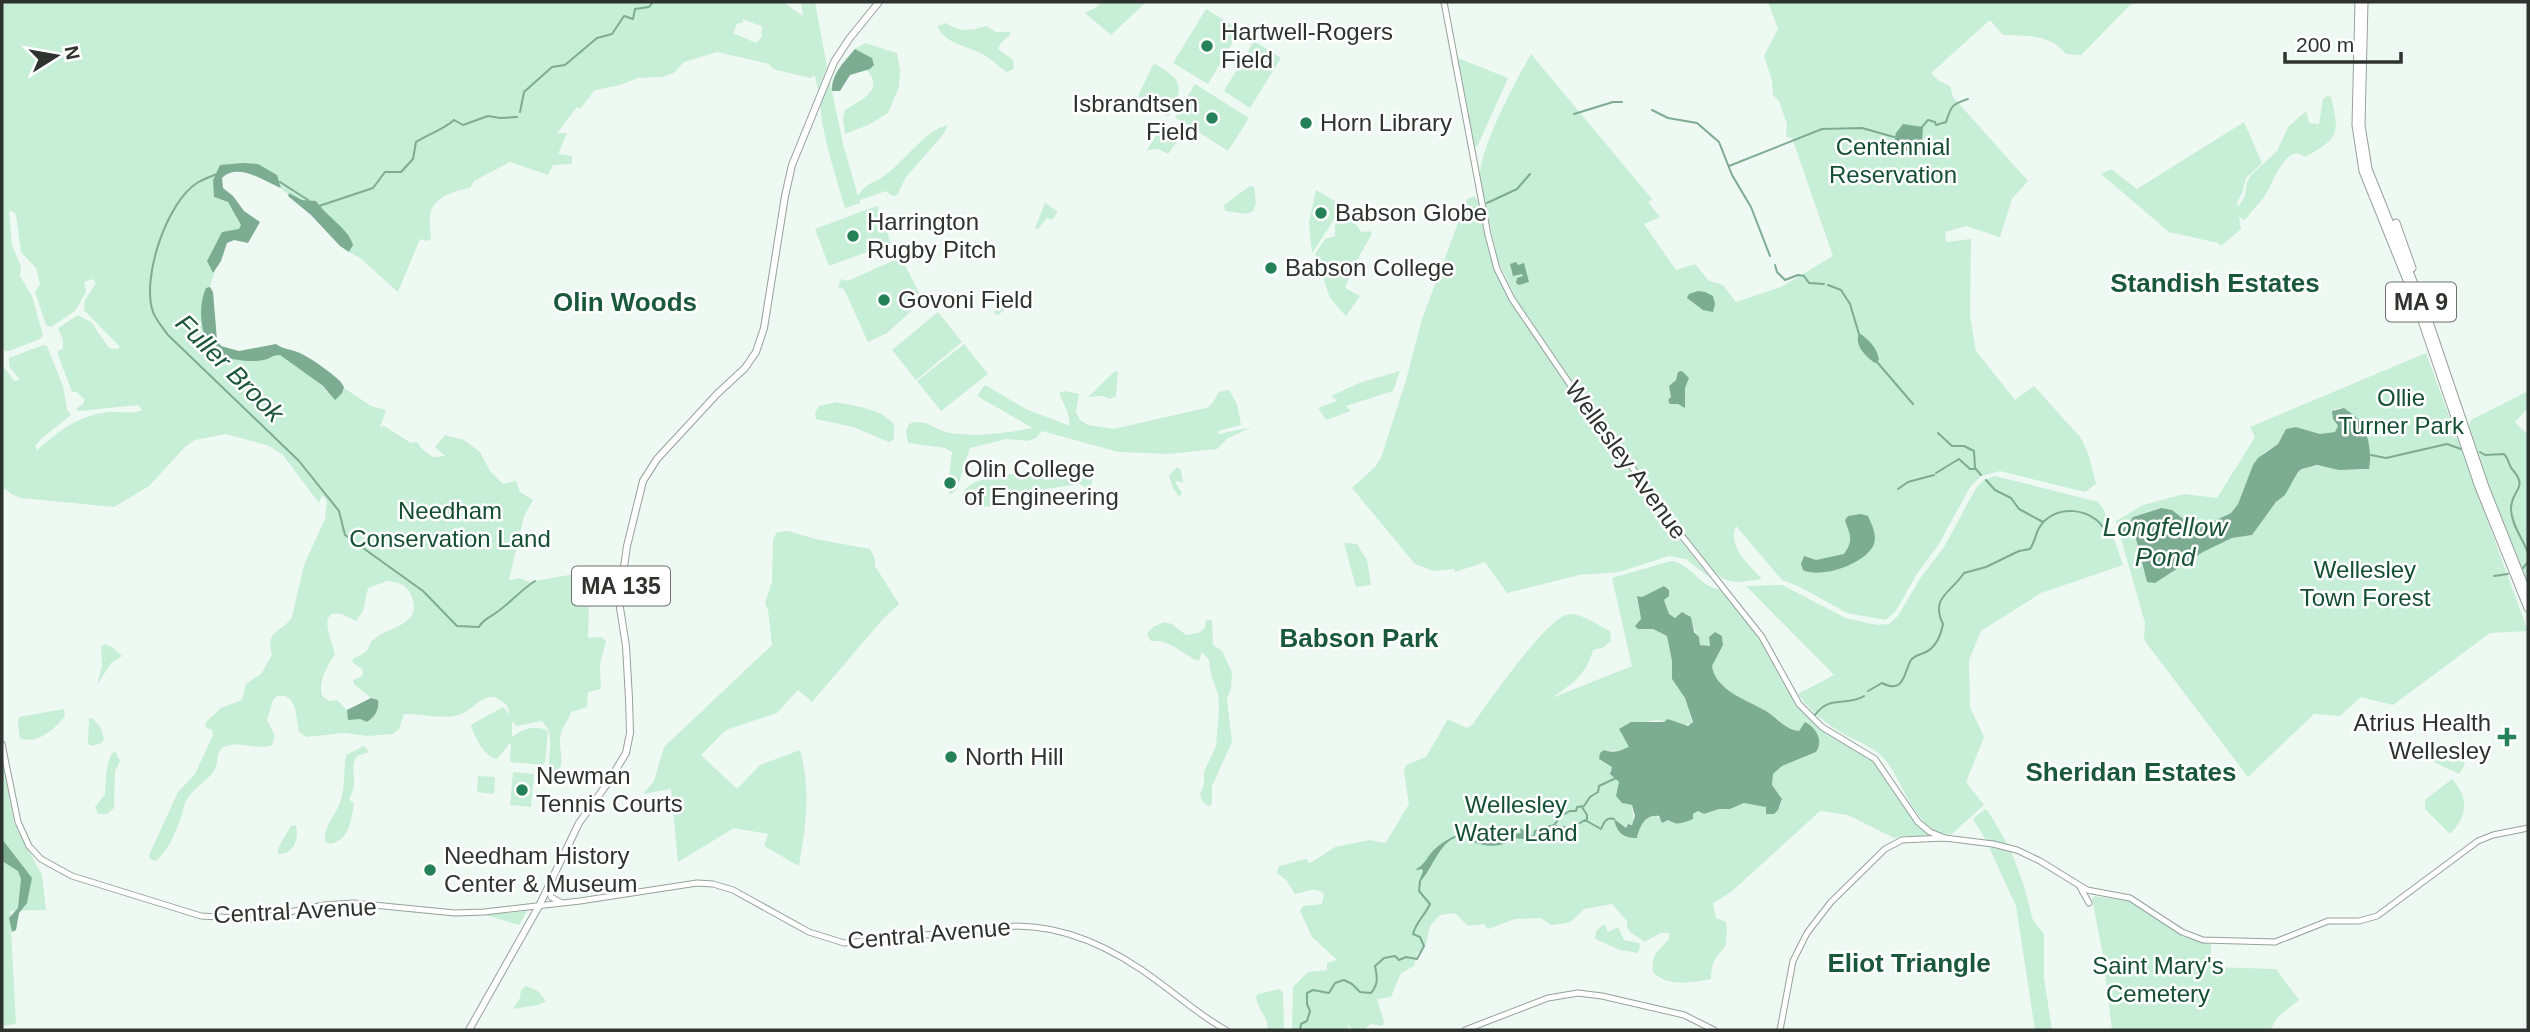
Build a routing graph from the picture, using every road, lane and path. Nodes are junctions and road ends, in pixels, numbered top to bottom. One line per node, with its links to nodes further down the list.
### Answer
1 (879, 2): 13 (main road, MA 135)
2 (1444, 2): 11 (main road, Wellesley Avenue)
3 (2359, 2): 8 (highway, MA 9)
4 (2364, 2): 6 (highway, MA 9)
5 (2396, 223): 6 (highway)
6 (2428, 319): 7 (highway, MA 9)
7 (2528, 595)
8 (2528, 608)
9 (2, 744): 16 (main road, Central Avenue)
10 (2528, 828): 12 (main road)
11 (1945, 838): 12 (main road); 21 (main road)
12 (2078, 884): 15 (main road)
13 (549, 885): 14 (main road); 16 (main road, MA 135)
14 (562, 903): 16 (main road, Central Avenue); 18 (main road, Central Avenue)
15 (2090, 903)
16 (539, 906): 17 (main road, MA 135)
17 (469, 1030)
18 (1226, 1030)
19 (1465, 1030): 20 (main road)
20 (1714, 1030)
21 (1780, 1030)

